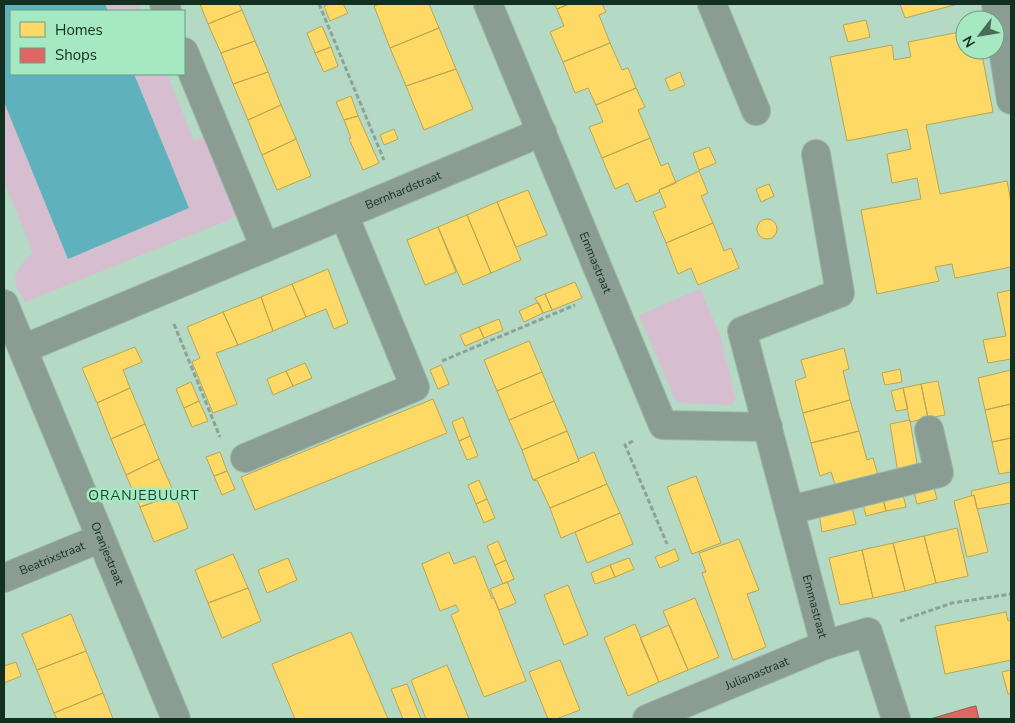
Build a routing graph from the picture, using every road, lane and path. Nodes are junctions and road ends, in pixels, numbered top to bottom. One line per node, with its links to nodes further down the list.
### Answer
1 (319, 4): 10 (path)
2 (488, 4): 8 (street, Emmastraat)
3 (712, 4): 7 (street)
4 (996, 4): 6 (street)
5 (185, 54): 12 (street)
6 (1011, 100)
7 (756, 111)
8 (542, 132): 10 (street, Bernhardstraat); 13 (street, Emmastraat)
9 (816, 154): 19 (street, Emmastraat)
10 (397, 193): 11 (street, Bernhardstraat)
11 (344, 215): 12 (street, Bernhardstraat); 17 (street)
12 (266, 248): 14 (street, Bernhardstraat)
13 (608, 291): 17 (path); 18 (street, Emmastraat)
14 (160, 292): 16 (street, Bernhardstraat); 21 (path)
15 (4, 304): 16 (street, Oranjestraat)
16 (23, 349): 23 (street, Oranjestraat)
17 (410, 375): 21 (street)
18 (663, 425): 19 (street); 24 (path)
19 (768, 427): 22 (street, Emmastraat)
20 (929, 430): 22 (street)
21 (245, 458)
22 (790, 510): 28 (street, Emmastraat)
23 (101, 538): 25 (street, Beatrixstraat); 29 (street, Oranjestraat)
24 (667, 544)
25 (4, 578)
26 (1011, 594): 27 (path)
27 (868, 632): 28 (street, Julianastraat); 31 (street)
28 (825, 645): 30 (street, Julianastraat)
29 (176, 719)
30 (647, 719)
31 (896, 719)

